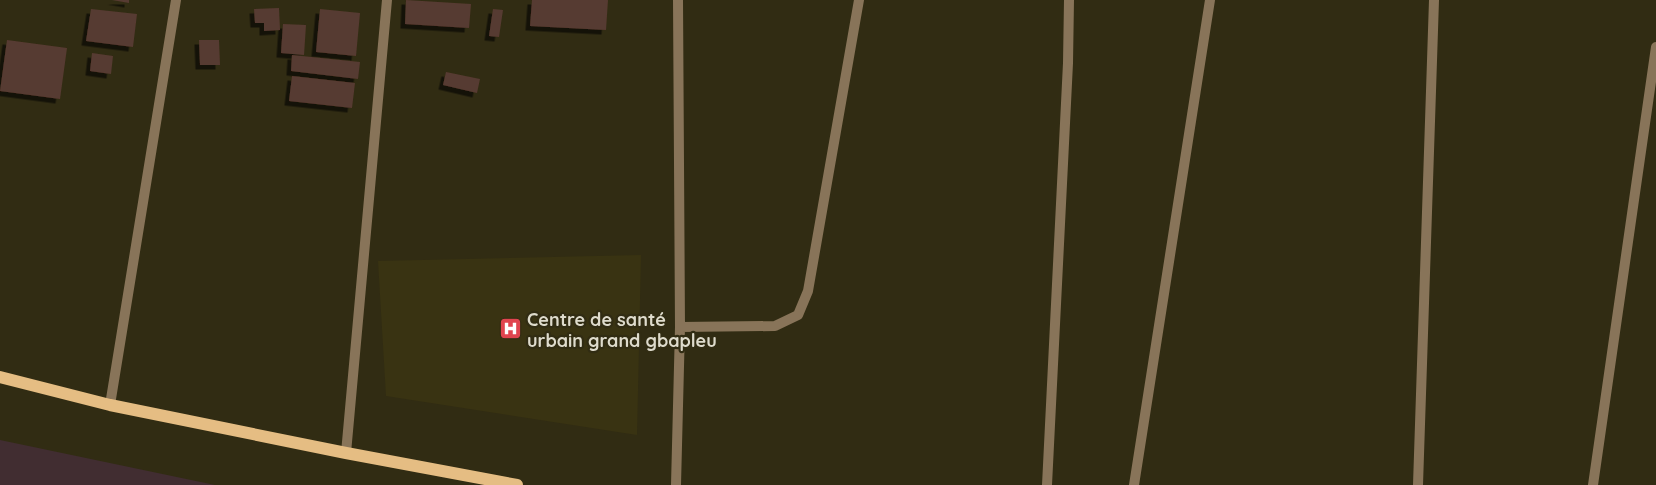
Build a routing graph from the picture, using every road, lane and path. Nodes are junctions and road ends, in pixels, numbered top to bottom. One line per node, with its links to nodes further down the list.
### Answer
1 (176, 0): 11 (street)
2 (387, 0): 12 (street)
3 (678, 0): 9 (street)
4 (859, 0): 9 (street)
5 (1069, 0): 15 (street)
6 (1210, 0): 16 (street)
7 (1434, 0): 17 (street)
8 (1656, 47): 18 (street)
9 (680, 327): 14 (street)
10 (0, 377): 11 (main road)
11 (110, 405): 12 (main road)
12 (346, 453): 13 (main road)
13 (517, 485)
14 (676, 485)
15 (1048, 485)
16 (1134, 485)
17 (1418, 485)
18 (1593, 485)

